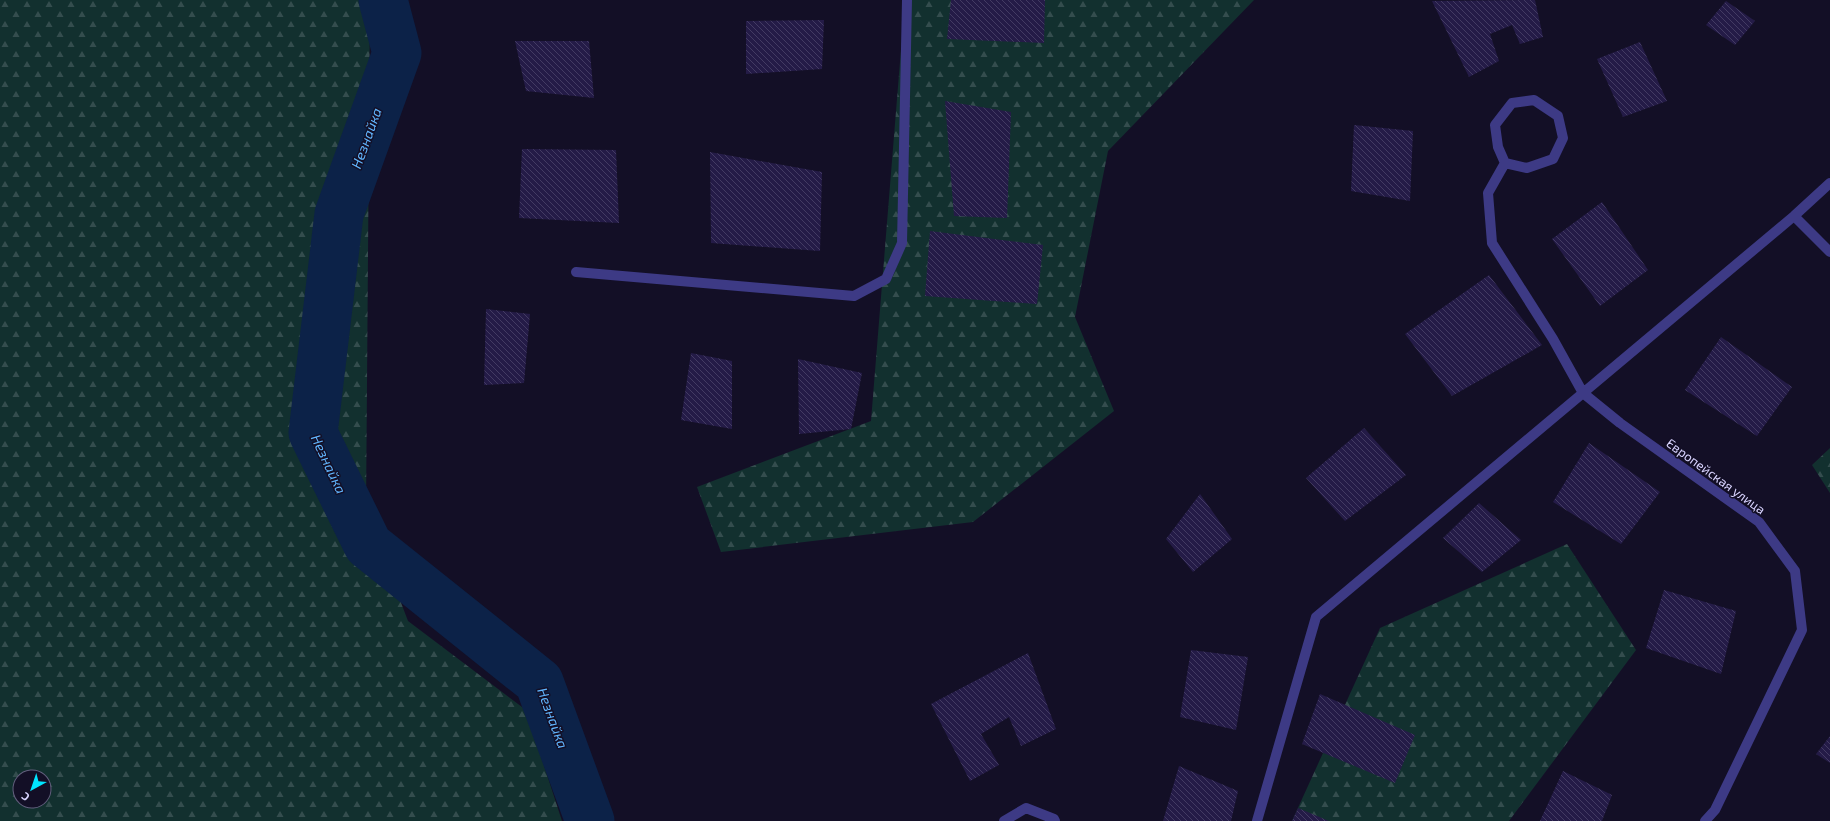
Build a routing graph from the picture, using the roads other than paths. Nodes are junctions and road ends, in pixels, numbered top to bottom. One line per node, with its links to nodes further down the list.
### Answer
1 (907, 0): 6 (street)
2 (1505, 164): 2 (street); 7 (street)
3 (1830, 183): 4 (street)
4 (1794, 216): 5 (street); 7 (street)
5 (1830, 252)
6 (576, 272)
7 (1583, 393): 10 (street); 11 (street, Европейская улица)
8 (1004, 821): 9 (street)
9 (1054, 821)
10 (1257, 821)
11 (1705, 821)

